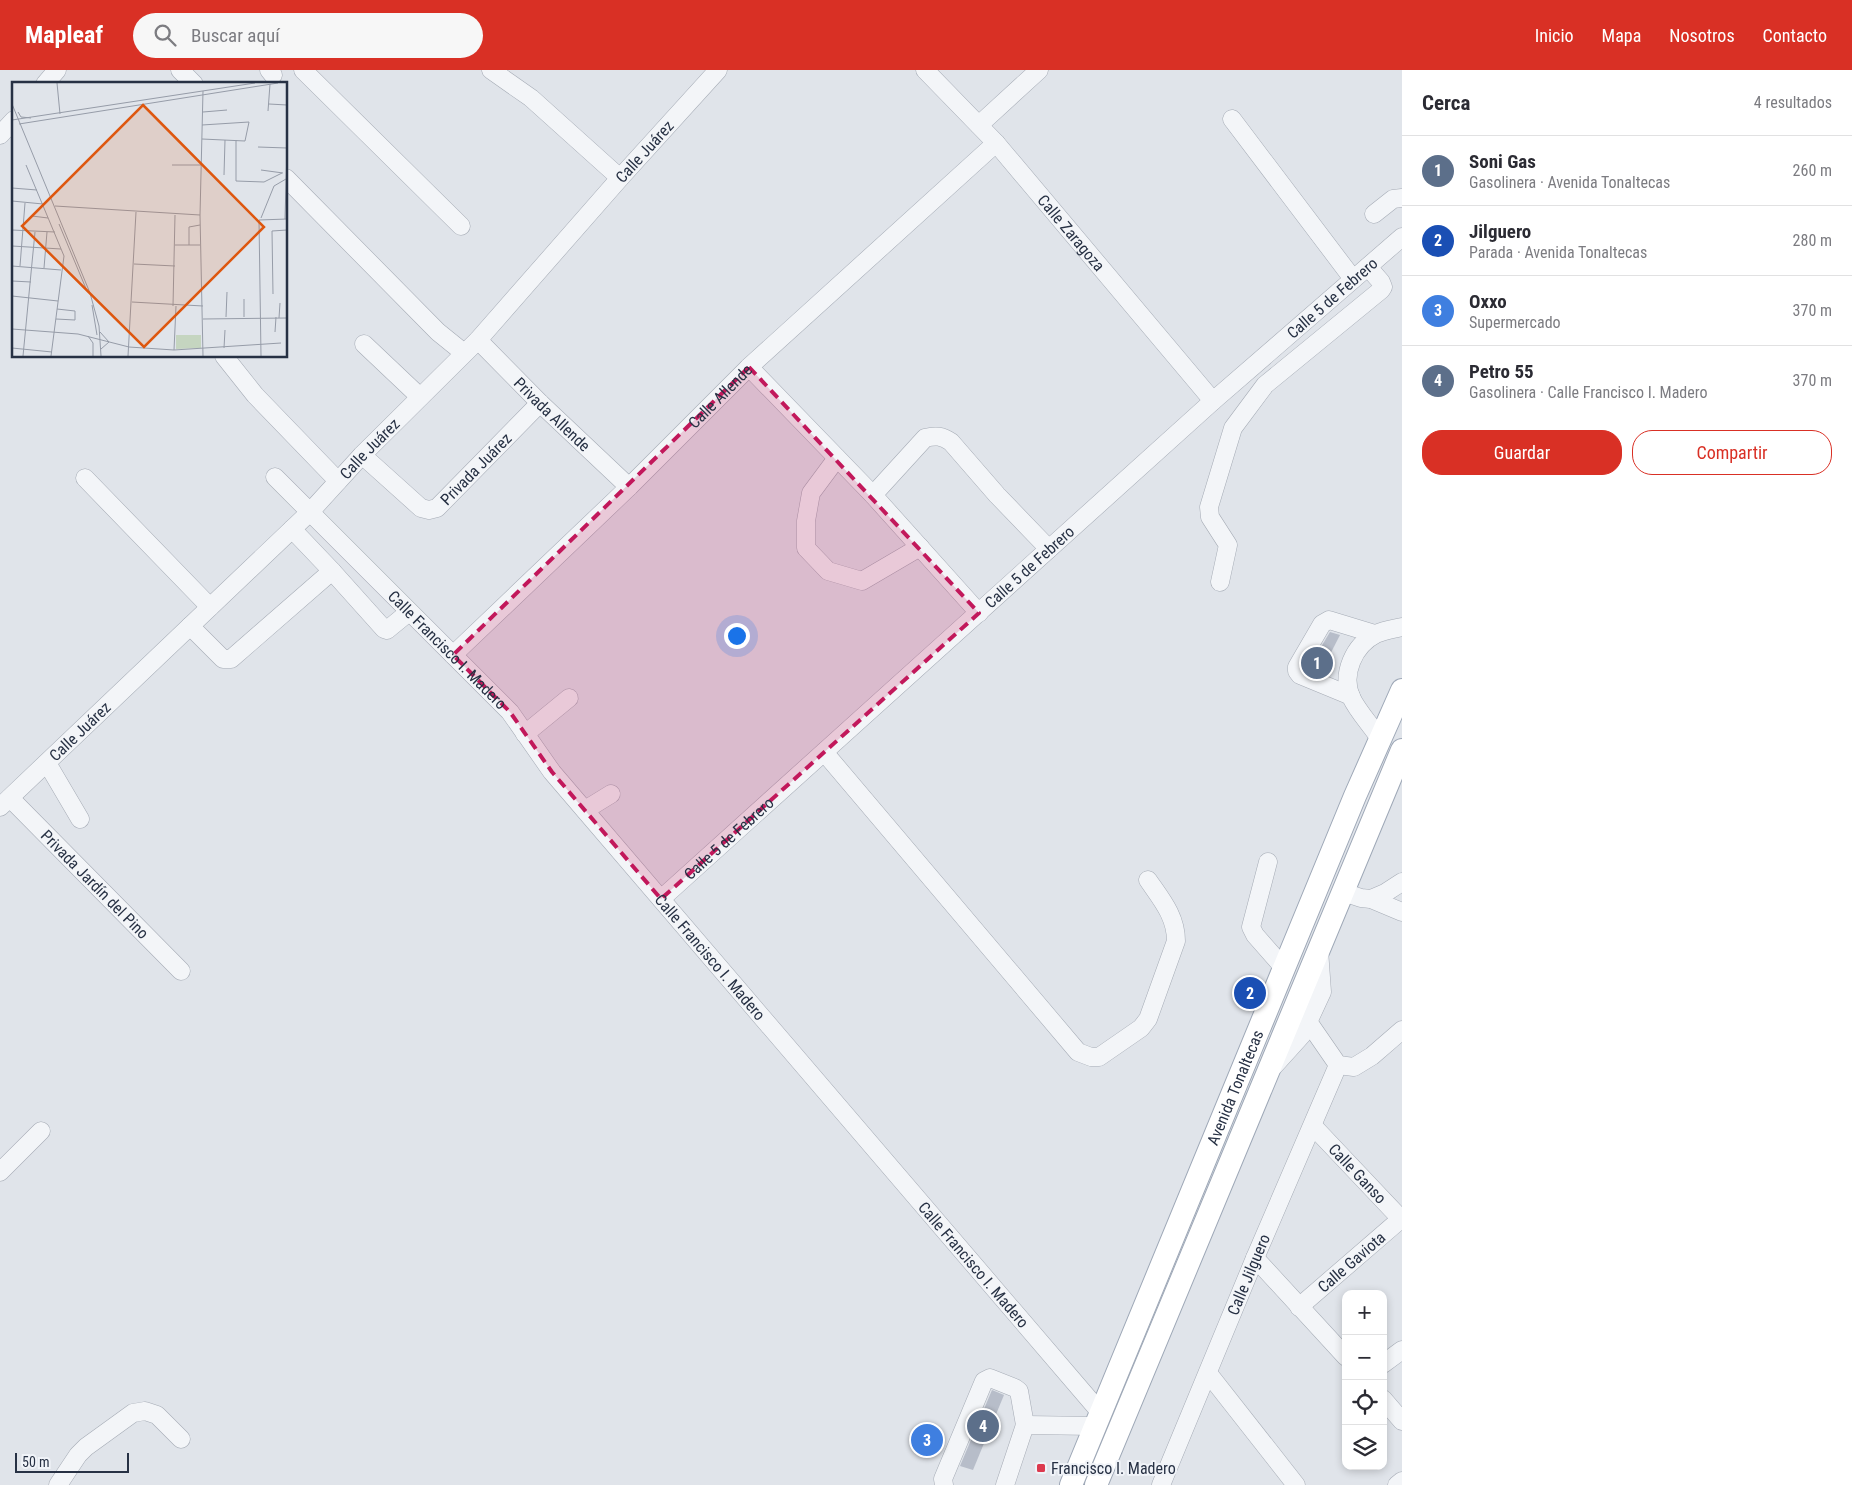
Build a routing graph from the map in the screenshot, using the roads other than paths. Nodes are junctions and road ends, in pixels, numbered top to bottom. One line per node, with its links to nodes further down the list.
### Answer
1 (57, 70): 8 (street)
2 (180, 70): 9 (street)
3 (303, 70): 19 (street)
4 (491, 70): 15 (street)
5 (925, 70): 12 (street, Calle Zaragoza)
6 (1039, 70): 12 (street)
7 (708, 73): 15 (street, Calle Juárez)
8 (47, 82)
9 (192, 82)
10 (1232, 119): 22 (street)
11 (12, 122): 13 (street)
12 (979, 125): 14 (street, Calle Zaragoza)
13 (0, 135)
14 (996, 144): 27 (street, Calle Allende); 29 (street, Calle Zaragoza)
15 (620, 178): 23 (street, Calle Juárez)
16 (288, 180): 25 (street)
17 (1402, 198): 18 (street)
18 (1374, 214)
19 (461, 226)
20 (1402, 237): 21 (street, Calle 5 de Febrero)
21 (1368, 267): 22 (street, Calle 5 de Febrero); 43 (street)
22 (1353, 279): 29 (street, Calle 5 de Febrero)
23 (478, 340): 25 (street, Calle Juárez); 30 (street, Privada Allende)
24 (364, 344): 28 (street)
25 (464, 353): 28 (street, Calle Juárez)
26 (226, 358): 35 (street)
27 (749, 366): 32 (street); 36 (street, Calle Allende)
28 (420, 397): 31 (street, Calle Juárez)
29 (1213, 401): 41 (street, Calle 5 de Febrero)
30 (540, 403): 31 (street, Privada Juárez); 36 (street, Privada Allende)
31 (362, 455): 35 (street, Calle Juárez)
32 (836, 458): 37 (street); 40 (street)
33 (275, 477): 38 (street, Calle Francisco I. Madero)
34 (85, 478): 44 (street)
35 (338, 481): 38 (street, Calle Juárez)
36 (629, 487): 50 (street, Calle Allende)
37 (873, 496): 40 (street); 41 (street)
38 (310, 512): 39 (street, Calle Juárez); 45 (street, Calle Francisco I. Madero)
39 (292, 529): 42 (street); 44 (street, Calle Juárez)
40 (920, 547): 46 (street)
41 (1049, 549): 46 (street, Calle 5 de Febrero)
42 (332, 571): 45 (street); 47 (street)
43 (1220, 582)
44 (210, 607): 47 (street, Calle Juárez)
45 (409, 612): 50 (street, Calle Francisco I. Madero)
46 (979, 613): 57 (street, Calle 5 de Febrero)
47 (190, 626): 58 (street, Calle Juárez)
48 (1402, 627): 49 (street)
49 (1375, 634): 52 (street); 52 (street)
50 (452, 655): 54 (street, Calle Francisco I. Madero)
51 (1402, 690): 55 (main road, Avenida Tonaltecas)
52 (1351, 696): 55 (street)
53 (569, 698): 54 (street)
54 (525, 734): 61 (street, Calle Francisco I. Madero)
55 (1380, 739): 71 (main road, Avenida Tonaltecas)
56 (1402, 750): 66 (main road, Avenida Tonaltecas)
57 (824, 752): 64 (street); 67 (street, Calle 5 de Febrero)
58 (47, 763): 60 (street, Calle Juárez); 62 (street)
59 (611, 794): 61 (street)
60 (5, 803): 72 (street, Privada Jardín del Pino)
61 (585, 810): 67 (street, Calle Francisco I. Madero)
62 (80, 819)
63 (1268, 862): 71 (street)
64 (1148, 880)
65 (1402, 882): 68 (street)
66 (1343, 892): 68 (street); 70 (main road, Avenida Tonaltecas)
67 (661, 899): 88 (street, Calle Francisco I. Madero)
68 (1371, 899): 69 (street)
69 (1402, 912)
70 (1320, 950): 73 (street); 76 (main road, Avenida Tonaltecas)
71 (1284, 968): 88 (main road, Avenida Tonaltecas)
72 (181, 971)
73 (1309, 1023): 75 (street); 76 (street)
74 (1402, 1030): 75 (street)
75 (1338, 1065): 77 (street, Calle Jilguero)
76 (1270, 1070): 97 (main road, Avenida Tonaltecas)
77 (1313, 1126): 80 (street, Calle Ganso); 81 (street, Calle Jilguero)
78 (41, 1131): 79 (street)
79 (0, 1172)
80 (1402, 1219): 82 (street, Calle Gaviota)
81 (1255, 1258): 82 (street); 86 (street, Calle Jilguero)
82 (1299, 1307): 84 (street)
83 (1402, 1350): 85 (street)
84 (1342, 1353)
85 (1387, 1361)
86 (1208, 1373): 98 (street, Calle Jilguero); 99 (street)
87 (1387, 1404): 89 (street)
88 (1098, 1419): 90 (street); 96 (main road, Avenida Tonaltecas)
89 (1402, 1422)
90 (1025, 1425): 94 (street); 95 (street)
91 (181, 1440): 93 (street)
92 (1402, 1481): 100 (street)
93 (58, 1485)
94 (944, 1485)
95 (1004, 1485)
96 (1070, 1485)
97 (1096, 1485)
98 (1161, 1485)
99 (1296, 1485)
100 (1397, 1485)

